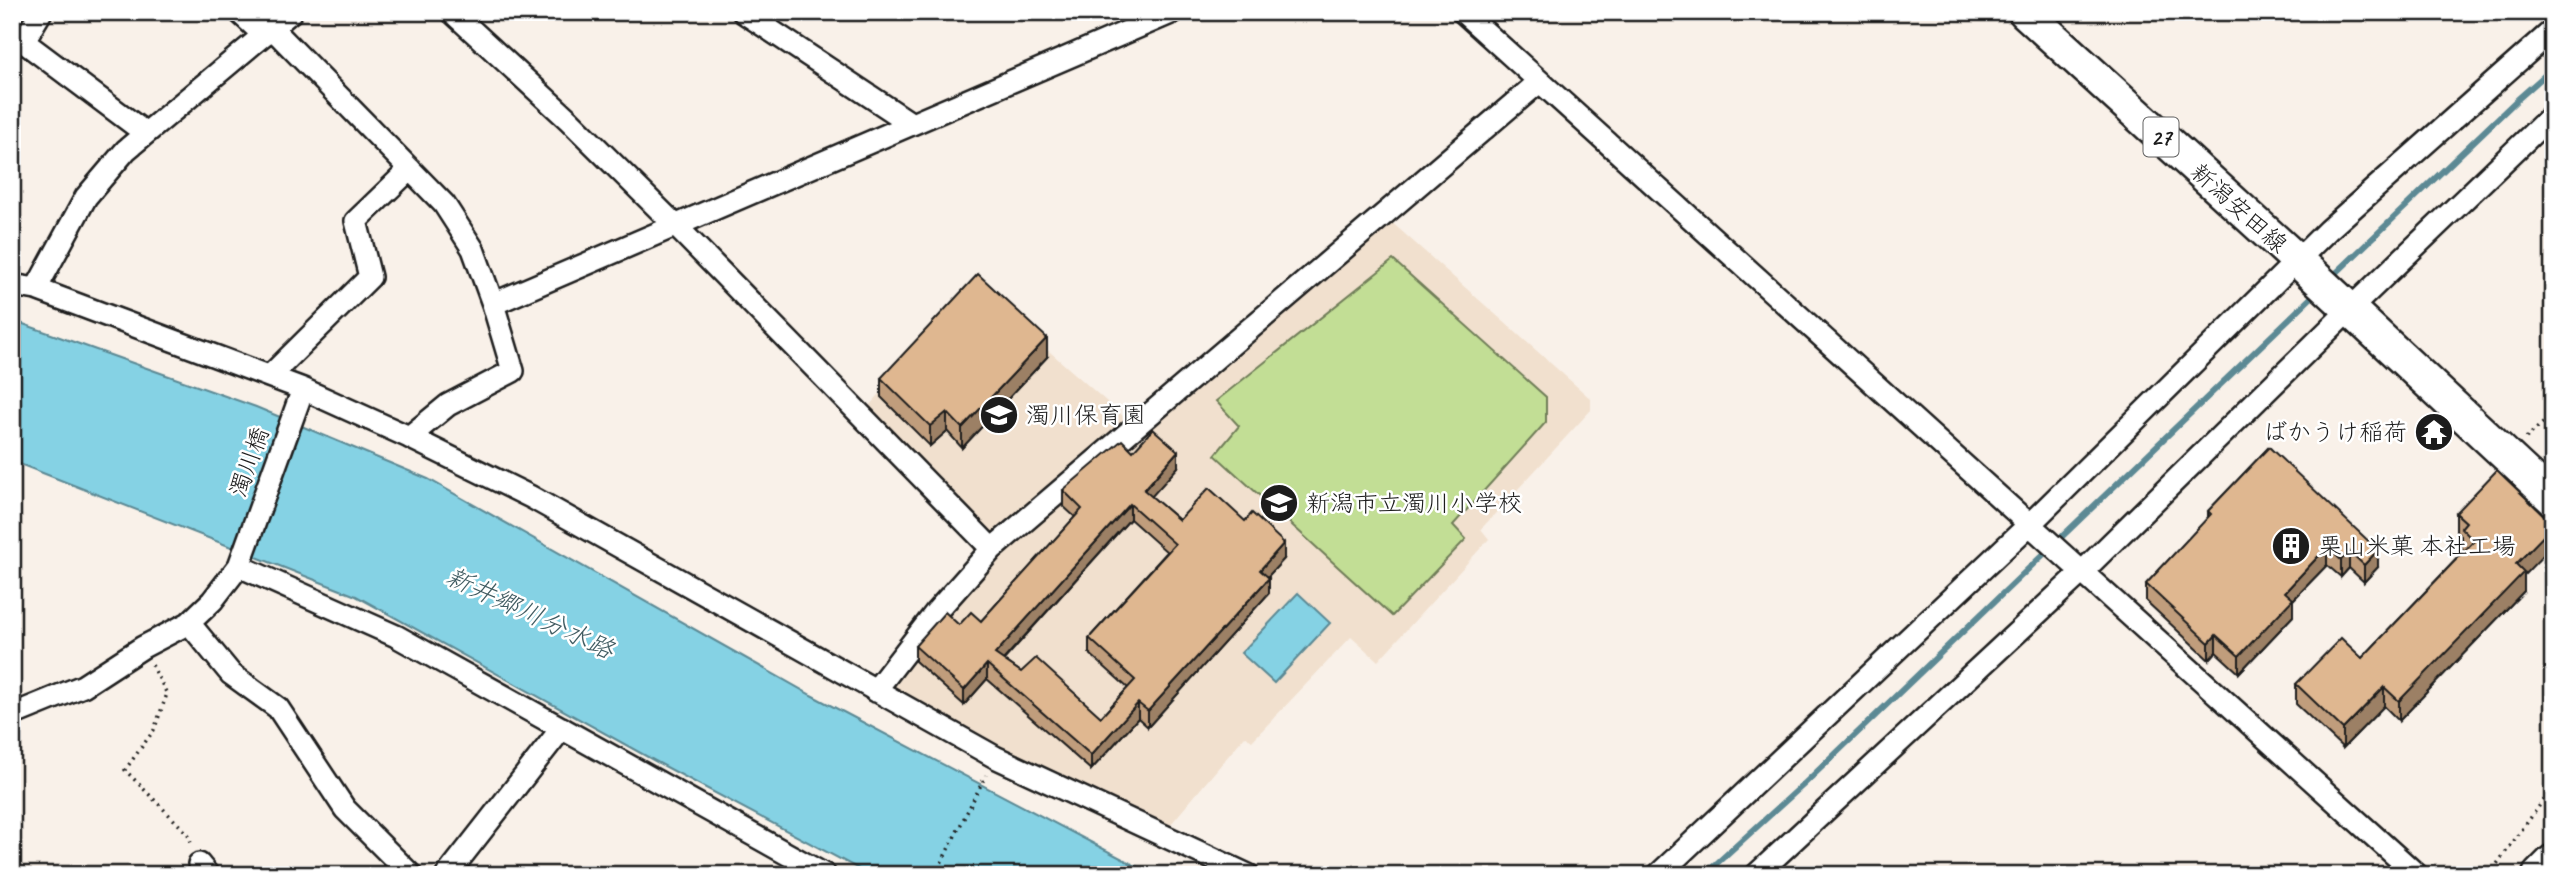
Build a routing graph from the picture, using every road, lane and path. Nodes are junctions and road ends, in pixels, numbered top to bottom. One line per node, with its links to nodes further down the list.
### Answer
1 (41, 12): 12 (street)
2 (239, 12): 11 (street)
3 (291, 12): 11 (street)
4 (452, 12): 18 (street)
5 (743, 12): 15 (street)
6 (1173, 12): 15 (street)
7 (1463, 12): 13 (street)
8 (2025, 12): 19 (main road, 新潟安田線 / 27)
9 (2542, 12): 10 (street)
10 (2553, 28): 19 (street)
11 (268, 31): 16 (street); 17 (street)
12 (18, 37): 16 (street)
13 (1539, 82): 30 (street); 31 (street)
14 (2553, 114): 23 (street)
15 (912, 124): 18 (street)
16 (145, 132): 21 (street)
17 (410, 169): 22 (street); 24 (street)
18 (674, 225): 22 (street); 31 (street)
19 (2298, 261): 23 (main road, 27); 30 (street)
20 (12, 285): 21 (street)
21 (36, 289): 24 (street)
22 (493, 304): 27 (street)
23 (2349, 310): 28 (main road, 27); 33 (street)
24 (270, 376): 25 (street)
25 (303, 389): 27 (street); 32 (street, 濁川橋)
26 (2553, 414): 28 (path)
27 (409, 437): 36 (street)
28 (2507, 456): 29 (main road, 27)
29 (2553, 499)
30 (2034, 528): 33 (street); 48 (street)
31 (992, 549): 36 (street)
32 (242, 559): 34 (street, 濁川橋); 38 (street)
33 (2075, 567): 49 (street); 50 (street)
34 (189, 623): 35 (street, 濁川橋); 43 (street)
35 (143, 648): 37 (street, 濁川橋); 42 (path)
36 (875, 691): 47 (street)
37 (12, 715)
38 (562, 728): 44 (street); 45 (street)
39 (982, 783): 46 (path)
40 (2553, 787): 51 (path)
41 (2553, 861): 52 (main road)
42 (204, 869)
43 (408, 874)
44 (447, 875)
45 (825, 875)
46 (935, 875)
47 (1248, 875)
48 (1658, 875)
49 (1756, 875)
50 (2417, 875)
51 (2489, 875)
52 (2539, 875)

